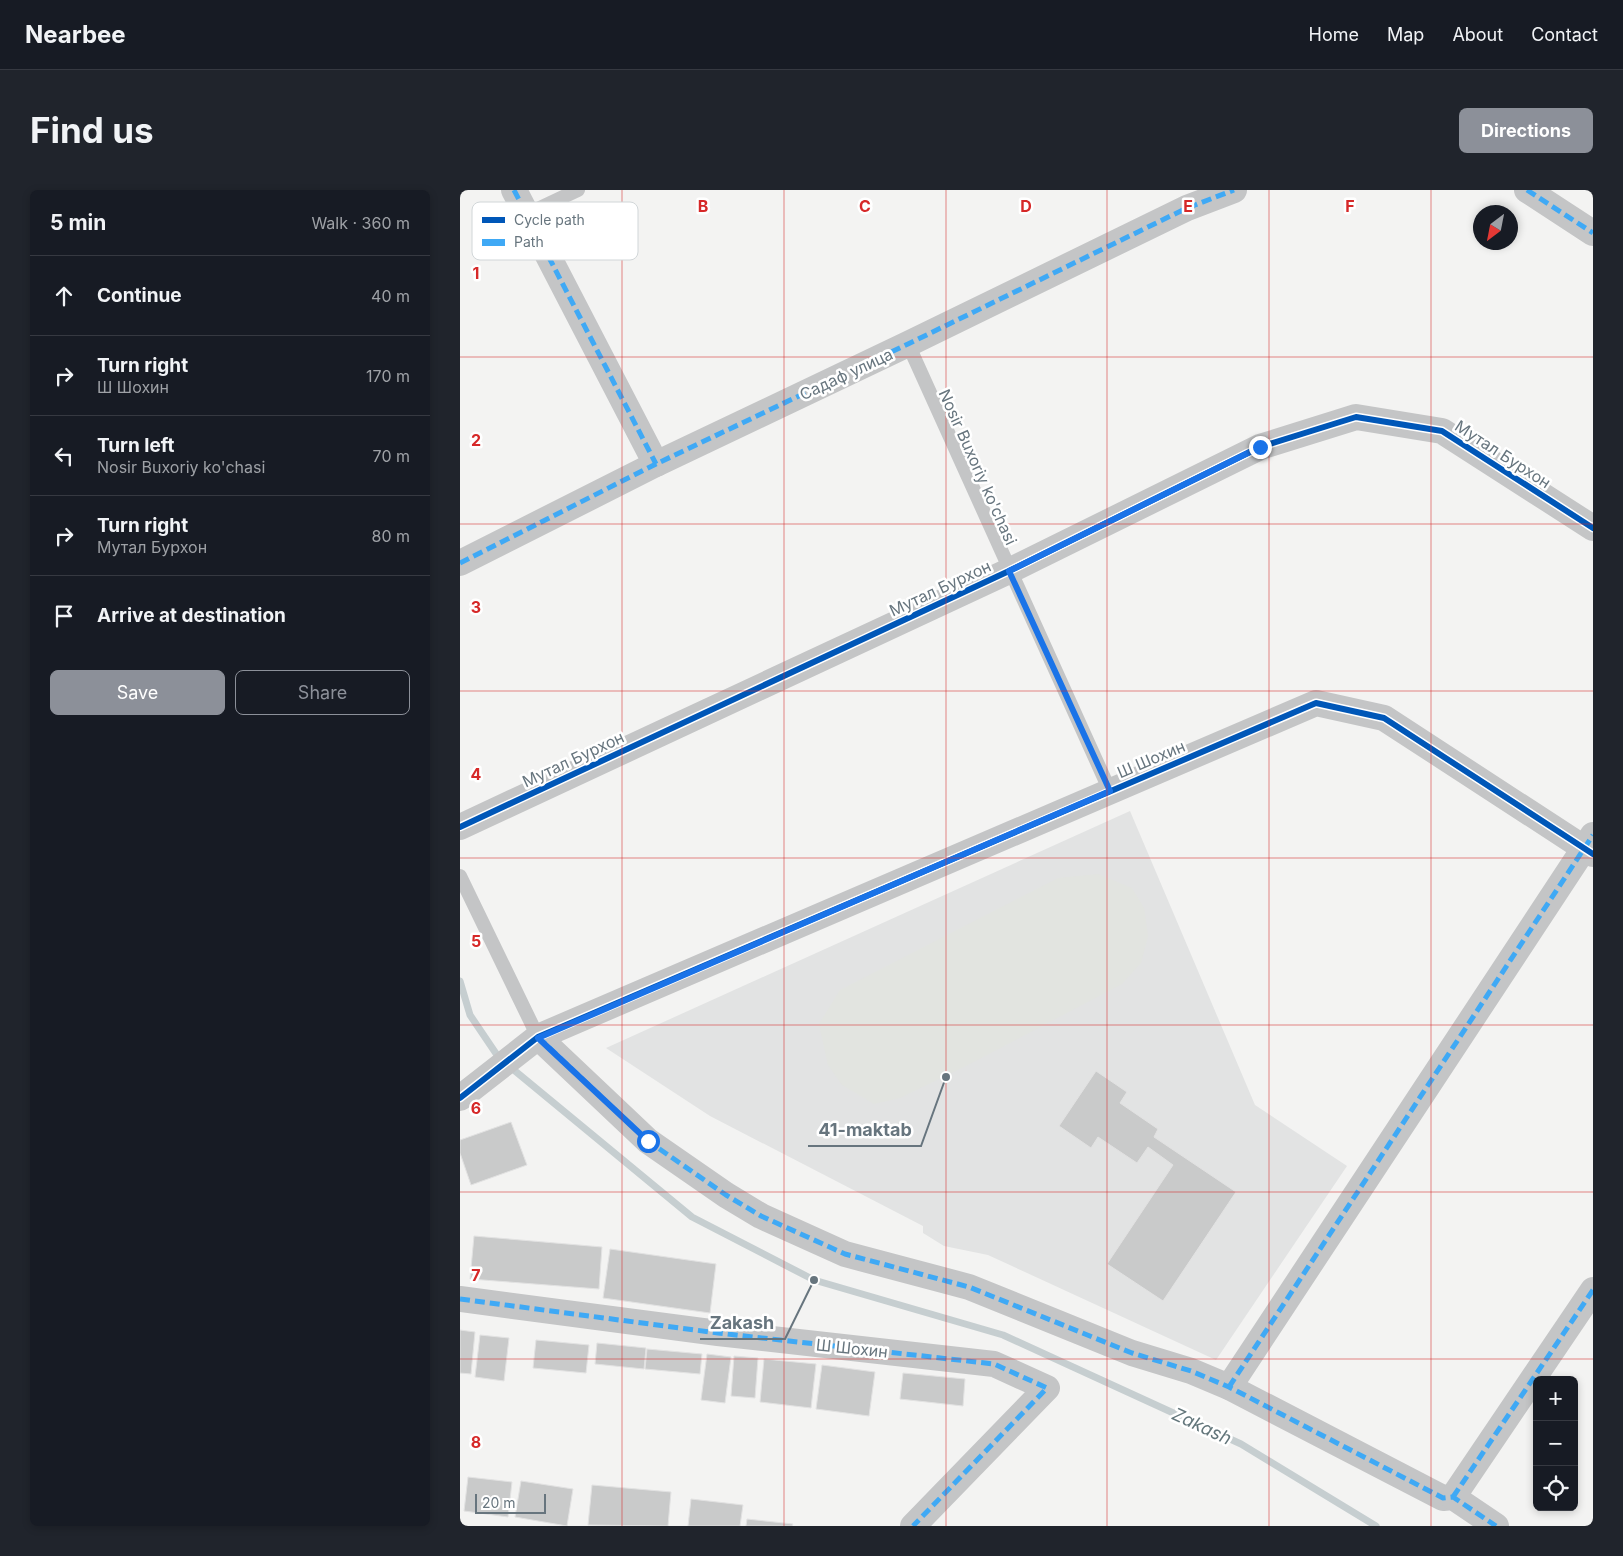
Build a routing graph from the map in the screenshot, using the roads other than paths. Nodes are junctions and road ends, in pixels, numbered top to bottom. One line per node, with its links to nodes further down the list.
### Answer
1 (514, 190): 5 (street)
2 (578, 190): 6 (lane)
3 (1234, 190): 9 (street, Садаф улица)
4 (1527, 190): 7 (street)
5 (520, 202)
6 (552, 202)
7 (1593, 234)
8 (551, 260): 10 (street)
9 (908, 344): 10 (street, Садаф улица); 13 (lane, Nosir Buxoriy ko'chasi)
10 (656, 464): 12 (street, Садаф улица)
11 (1593, 528): 13 (street, Мутал Бурхон)
12 (460, 563)
13 (1009, 571): 14 (lane, Nosir Buxoriy ko'chasi); 15 (street, Мутал Бурхон)
14 (1110, 791): 16 (street, Ш Шохин); 18 (street, Ш Шохин)
15 (460, 827)
16 (1590, 846): 22 (street)
17 (460, 876): 18 (lane)
18 (538, 1038): 19 (street, Ш Шохин); 22 (street)
19 (461, 1096)
20 (460, 1299): 24 (street, Ш Шохин)
21 (1588, 1308): 23 (street)
22 (1229, 1387): 23 (street)
23 (1453, 1497): 25 (street)
24 (913, 1526)
25 (1496, 1526)

